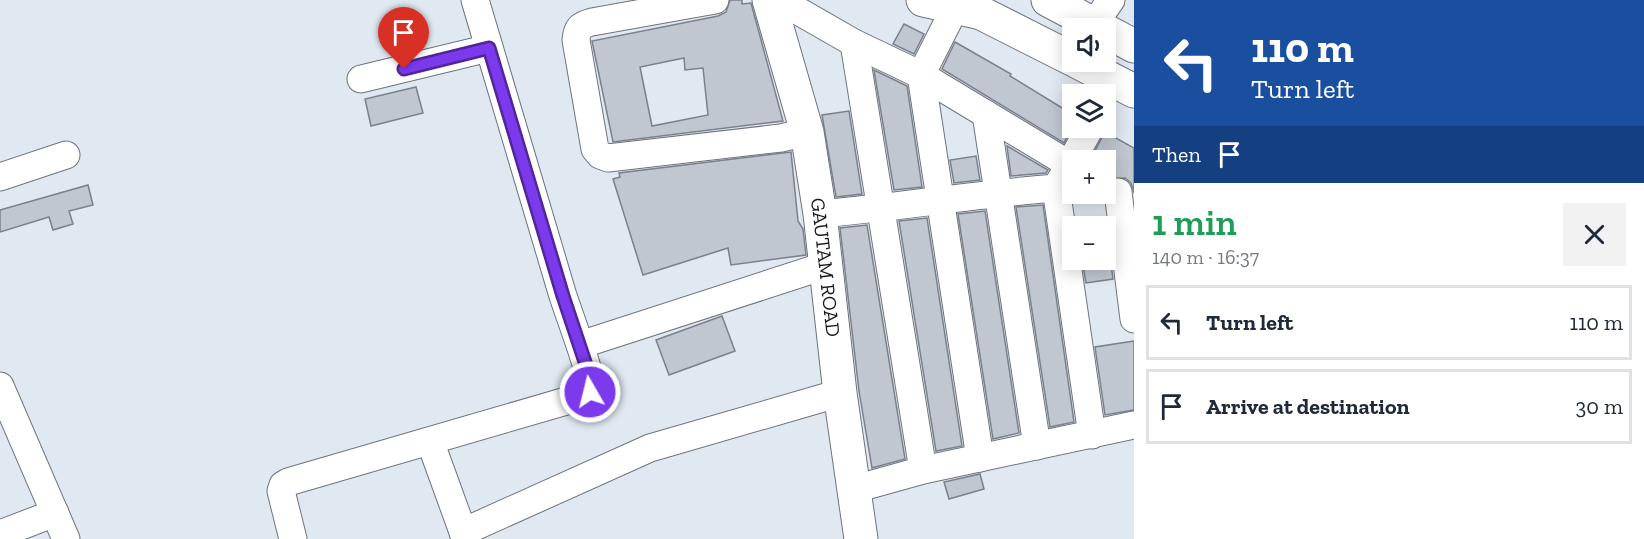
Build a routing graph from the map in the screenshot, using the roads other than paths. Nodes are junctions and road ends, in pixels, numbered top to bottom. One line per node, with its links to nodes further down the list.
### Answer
1 (475, 0): 12 (street)
2 (715, 0): 19 (street)
3 (769, 0): 19 (street, GAUTAM ROAD)
4 (779, 0): 10 (street)
5 (923, 0): 7 (street)
6 (1048, 0): 8 (street)
7 (964, 5): 13 (street); 15 (street)
8 (1095, 18)
9 (1116, 31): 11 (street)
10 (855, 43): 15 (street); 28 (street)
11 (1134, 46)
12 (489, 48): 16 (street); 32 (street)
13 (1062, 54)
14 (1092, 72): 17 (street)
15 (921, 75): 18 (street); 27 (street)
16 (361, 79)
17 (1118, 90)
18 (986, 114): 21 (street); 25 (street)
19 (807, 132): 29 (street, GAUTAM ROAD)
20 (66, 155): 22 (street)
21 (1062, 160)
22 (0, 177)
23 (1062, 179): 24 (street)
24 (1056, 188): 25 (street); 36 (street)
25 (997, 192): 27 (street); 38 (street)
26 (1119, 193): 31 (street)
27 (940, 198): 28 (street); 39 (street)
28 (881, 209): 29 (street); 40 (street)
29 (820, 214): 30 (street, GAUTAM ROAD)
30 (826, 265): 32 (street); 34 (street, GAUTAM ROAD)
31 (1134, 319)
32 (580, 345): 37 (street)
33 (0, 386): 42 (street)
34 (840, 393): 41 (street, GAUTAM ROAD); 44 (street)
35 (1134, 425): 36 (street)
36 (1092, 435): 38 (street)
37 (430, 441): 44 (street); 46 (street)
38 (1037, 446): 39 (street)
39 (980, 458): 40 (street)
40 (923, 470): 41 (street)
41 (855, 489): 47 (street, GAUTAM ROAD)
42 (55, 513): 43 (street); 45 (street)
43 (0, 534)
44 (465, 536)
45 (66, 539)
46 (293, 539)
47 (861, 539)

